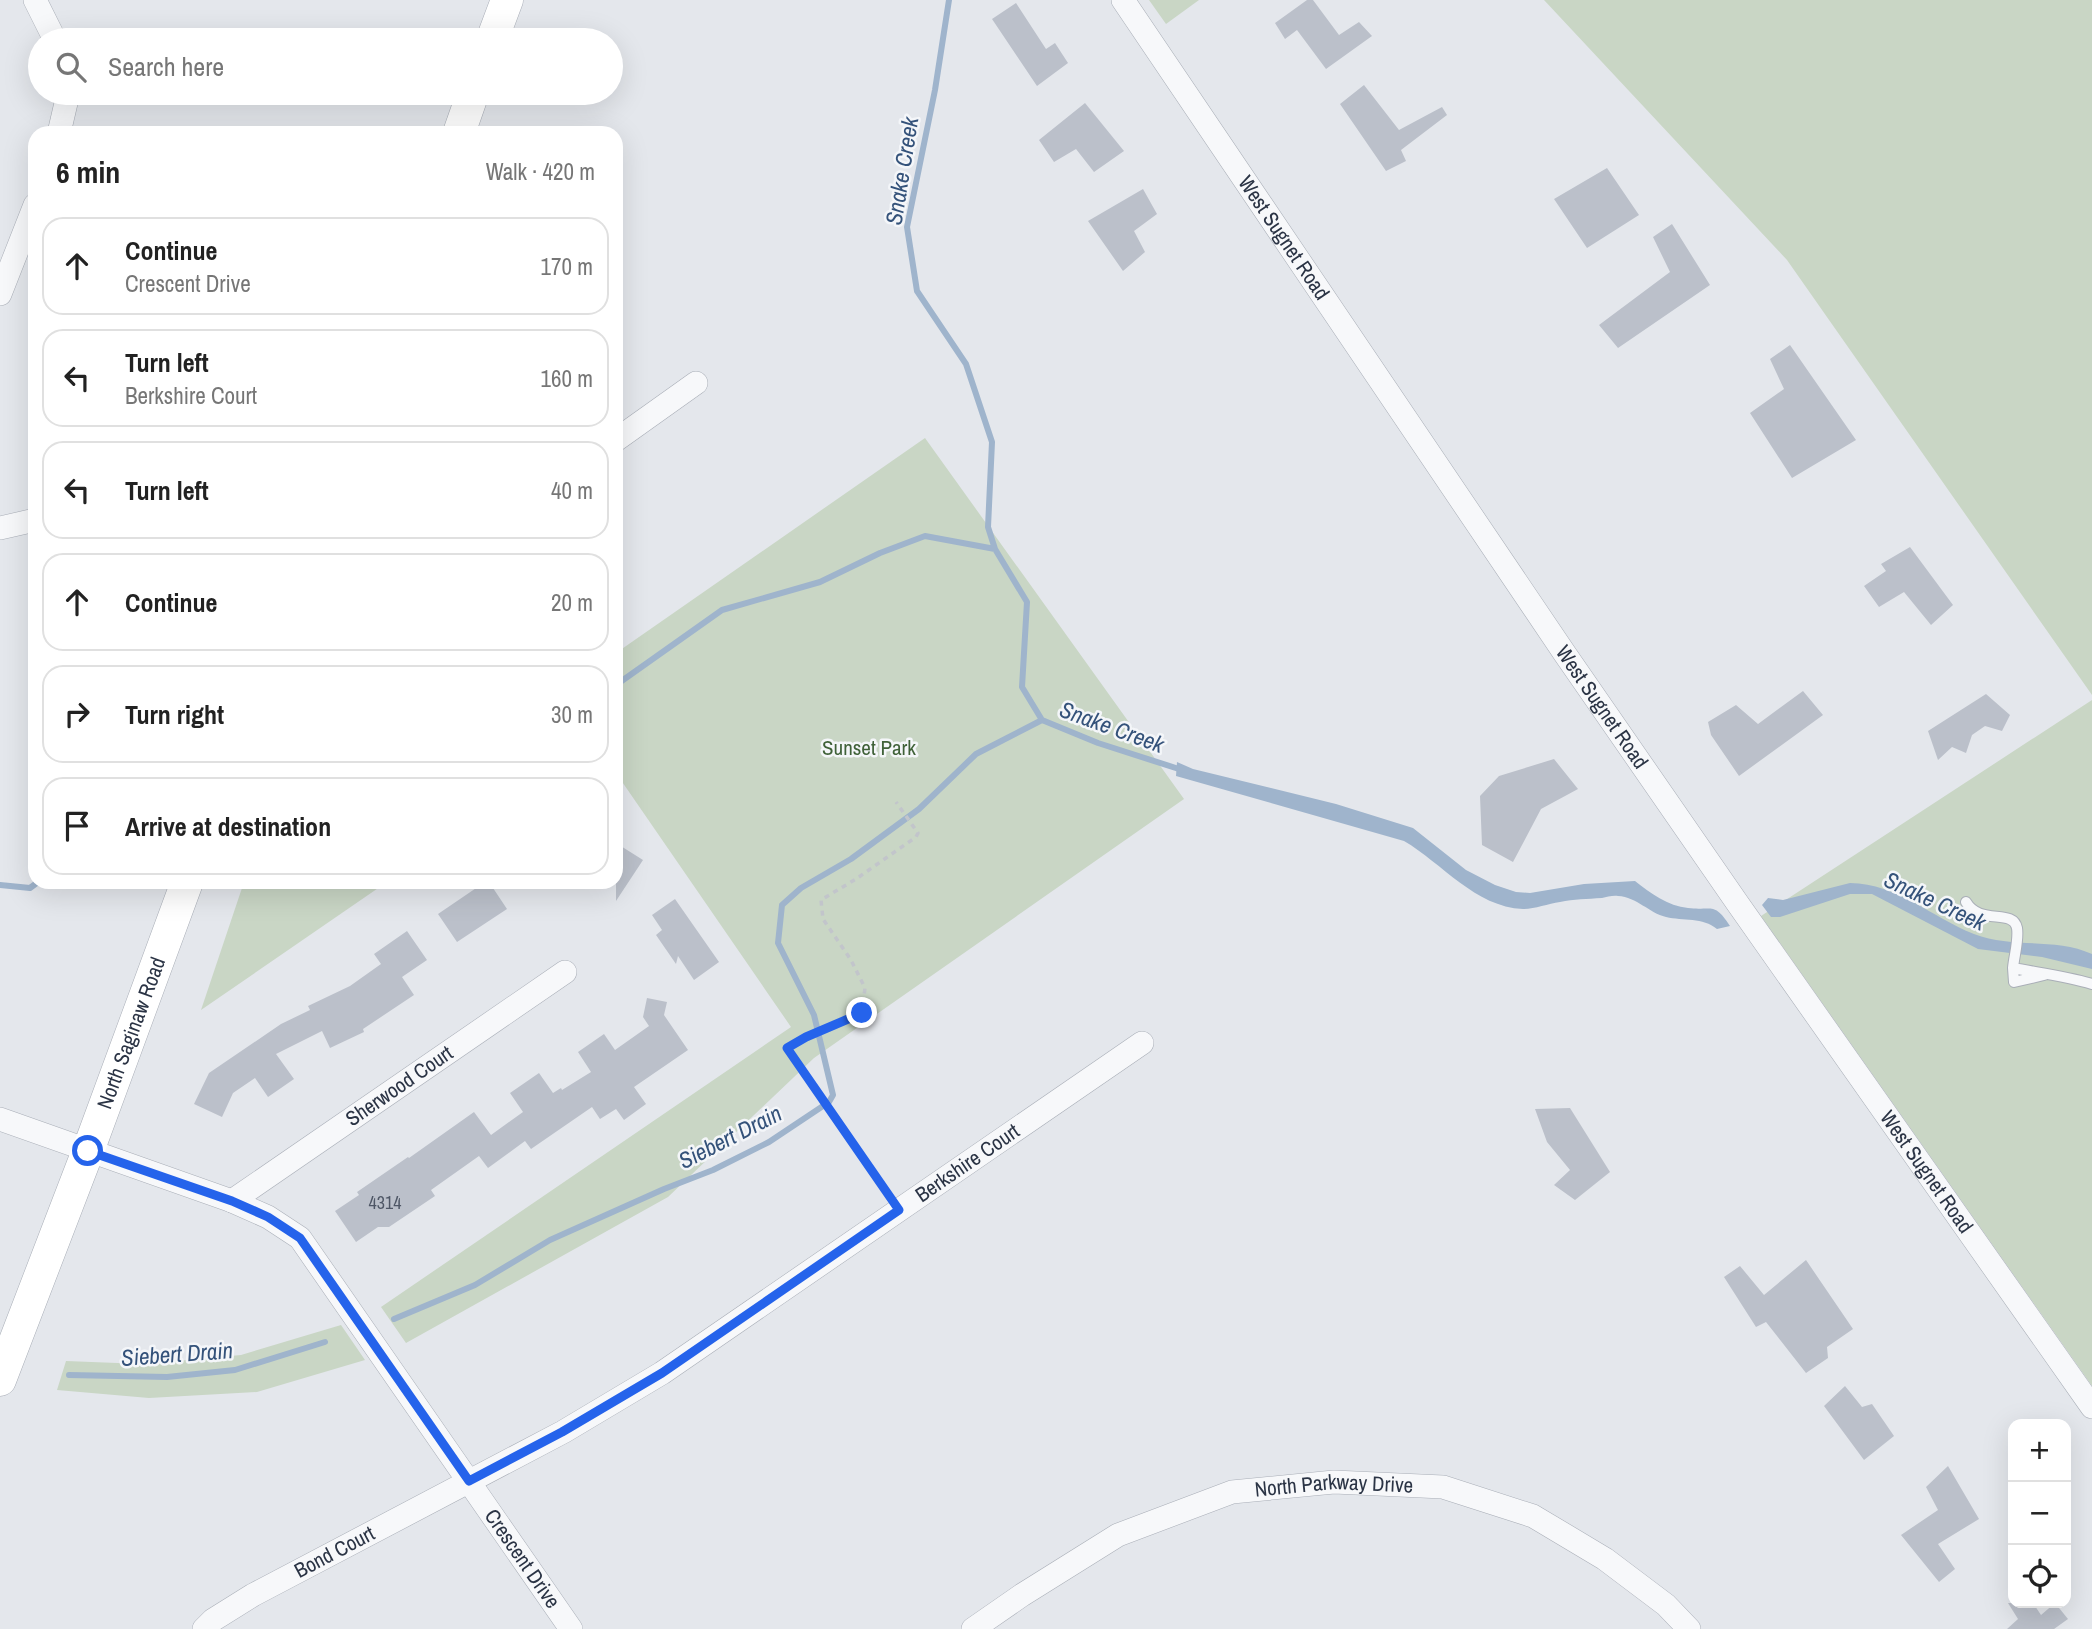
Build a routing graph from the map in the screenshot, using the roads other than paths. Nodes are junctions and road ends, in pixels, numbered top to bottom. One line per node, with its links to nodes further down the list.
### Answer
1 (34, 0): 4 (street)
2 (507, 0): 5 (main road)
3 (1123, 0): 25 (street, West Sugnet Road)
4 (49, 28)
5 (496, 28)
6 (66, 105): 8 (street)
7 (469, 105): 9 (main road)
8 (61, 126)
9 (461, 126)
10 (28, 223): 11 (street)
11 (0, 294)
12 (696, 383): 13 (street)
13 (623, 435)
14 (28, 522): 15 (street)
15 (0, 528)
16 (184, 889): 22 (main road, North Saginaw Road)
17 (1966, 902): 19 (lane)
18 (565, 972): 23 (street, Sherwood Court)
19 (2092, 984)
20 (1142, 1043): 26 (street, Berkshire Court)
21 (0, 1119): 22 (street, Crescent Drive)
22 (88, 1151): 23 (street, Crescent Drive); 24 (main road, North Saginaw Road)
23 (232, 1201): 26 (street, Crescent Drive)
24 (0, 1380)
25 (2092, 1406)
26 (469, 1481): 27 (street, Bond Court); 28 (street, Crescent Drive)
27 (204, 1629)
28 (571, 1629)
29 (973, 1629): 30 (street, North Parkway Drive)
30 (1689, 1629)

